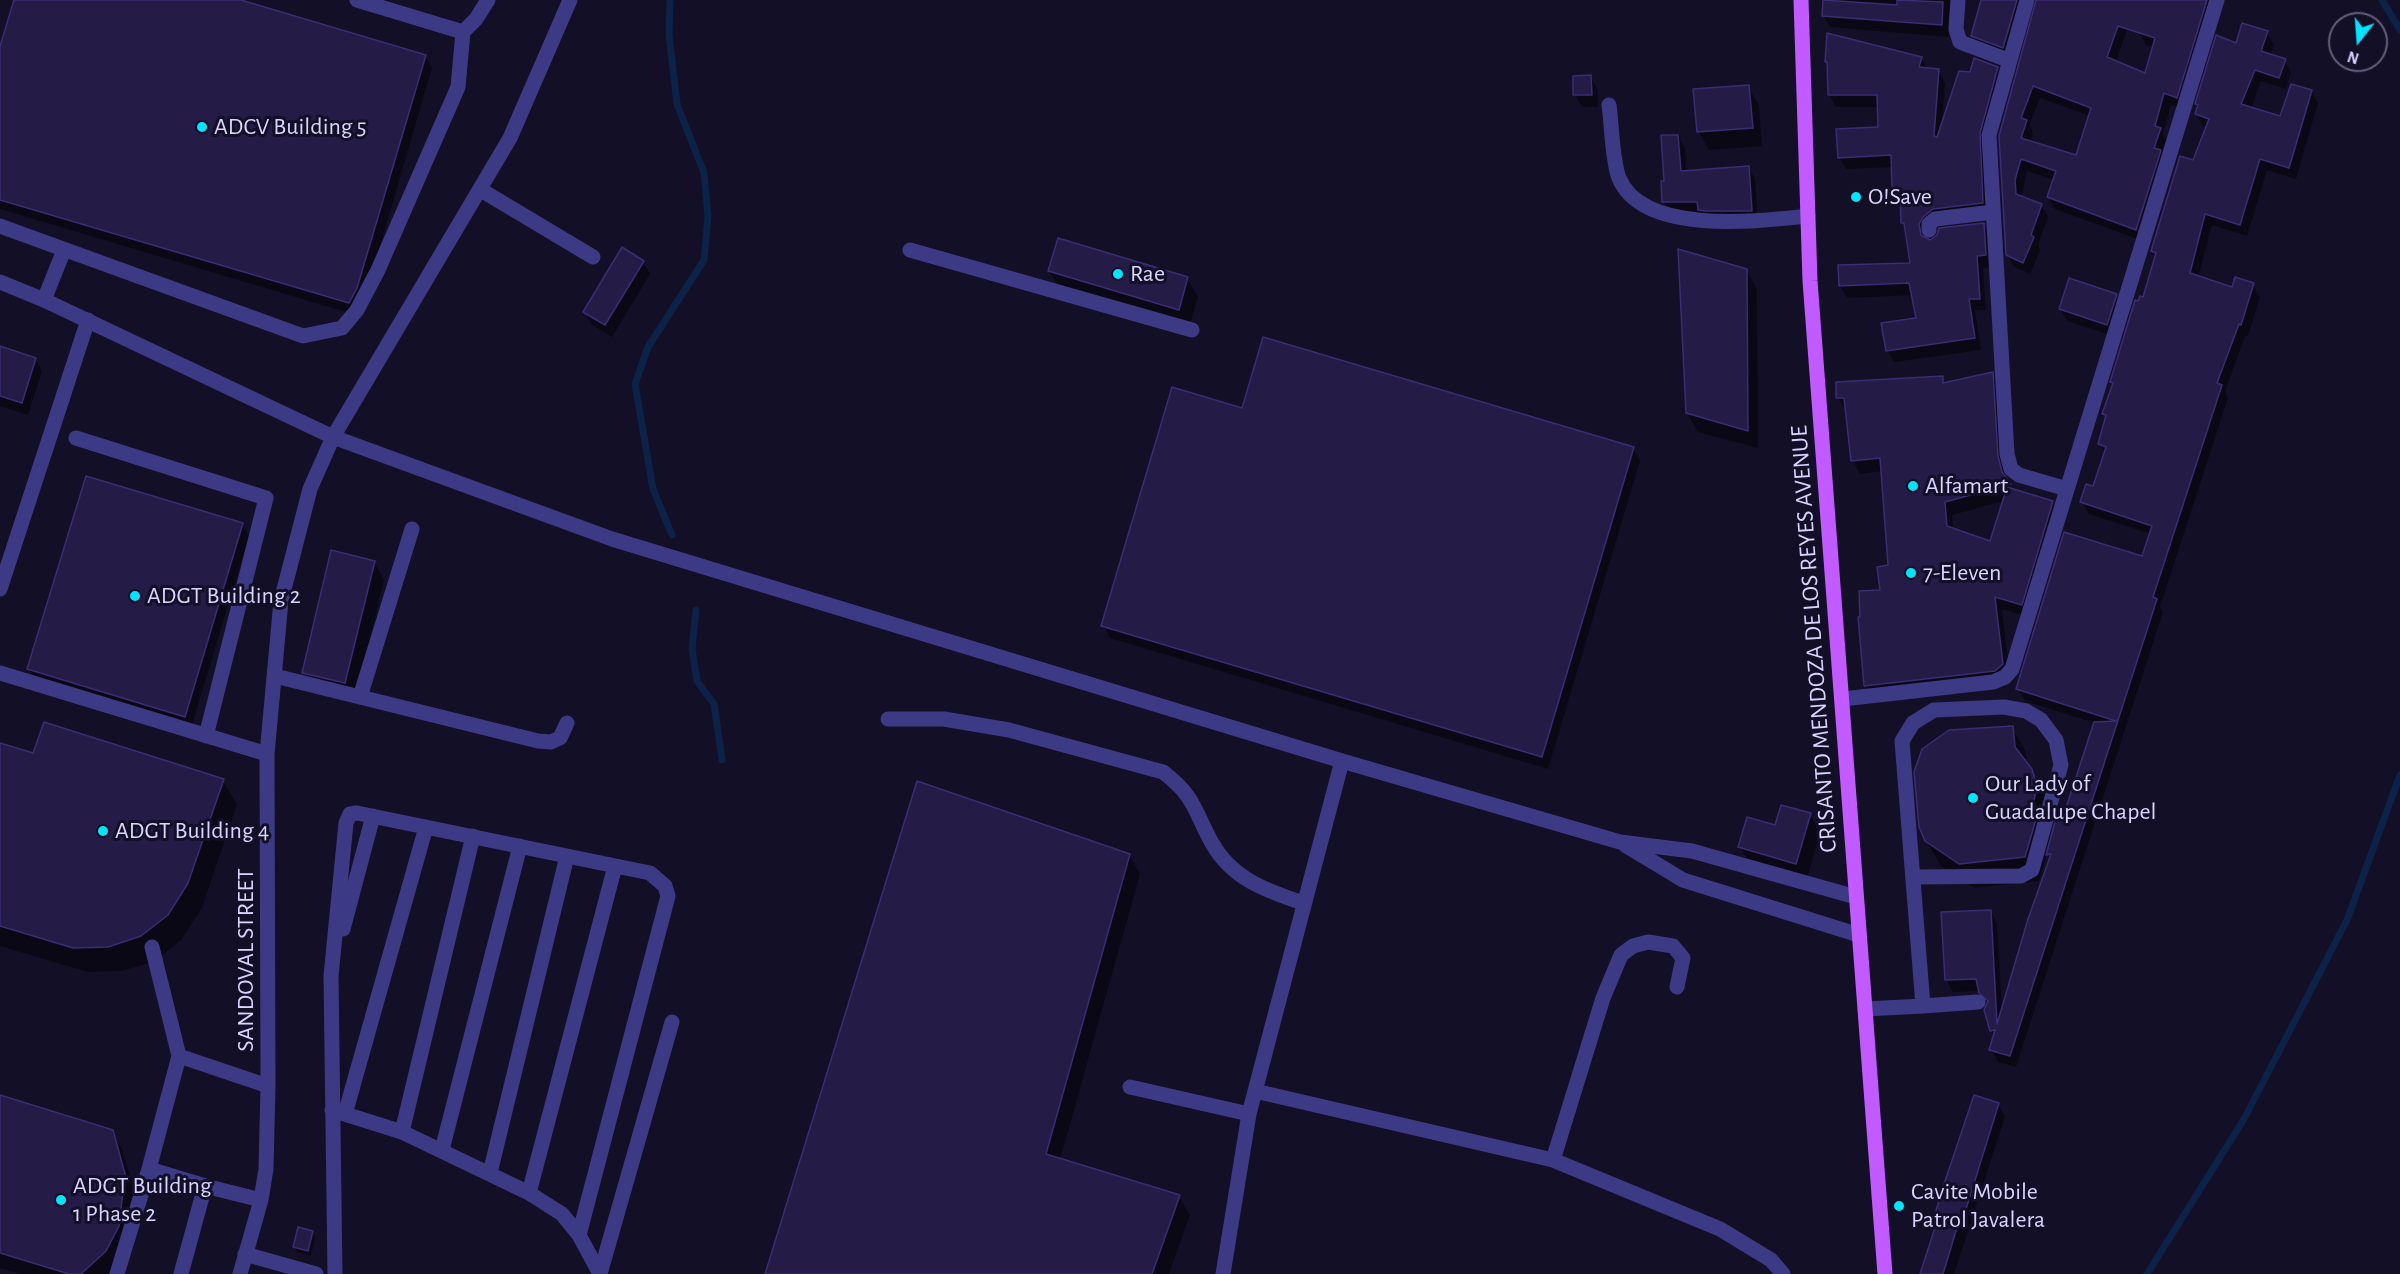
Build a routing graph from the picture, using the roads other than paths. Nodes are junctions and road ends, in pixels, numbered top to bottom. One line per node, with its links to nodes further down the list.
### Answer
1 (357, 0): 8 (street)
2 (488, 0): 8 (street)
3 (570, 0): 11 (street, SANDOVAL STREET)
4 (1801, 0): 13 (main road, CRISANTO MENDOZA DE LOS REYES AVENUE)
5 (1958, 0): 9 (street)
6 (2027, 0): 9 (street)
7 (2217, 0): 25 (street)
8 (463, 32): 16 (street)
9 (2008, 60): 12 (street)
10 (1609, 105): 13 (street)
11 (481, 190): 18 (street); 23 (street, SANDOVAL STREET)
12 (1993, 212): 15 (street); 25 (street)
13 (1808, 216): 31 (main road, CRISANTO MENDOZA DE LOS REYES AVENUE)
14 (0, 226): 16 (street)
15 (1929, 230)
16 (64, 250): 20 (street)
17 (910, 250): 22 (street)
18 (593, 258)
19 (0, 282): 20 (street)
20 (44, 300): 21 (street)
21 (88, 321): 23 (street); 27 (street)
22 (1192, 330)
23 (333, 437): 29 (street, SANDOVAL STREET); 36 (street)
24 (76, 438): 34 (street)
25 (2067, 489): 31 (street)
26 (412, 530): 30 (street)
27 (0, 589)
28 (0, 673): 34 (street)
29 (275, 676): 30 (street); 35 (street, SANDOVAL STREET)
30 (360, 697): 33 (street)
31 (1843, 699): 45 (main road, CRISANTO MENDOZA DE LOS REYES AVENUE)
32 (888, 719): 46 (street)
33 (567, 723)
34 (206, 736): 35 (street)
35 (267, 754): 56 (street, SANDOVAL STREET)
36 (1342, 761): 40 (street); 46 (street)
37 (372, 816): 38 (street); 49 (street); 49 (street)
38 (426, 827): 39 (street); 59 (street)
39 (473, 836): 41 (street); 61 (street)
40 (1620, 842): 45 (street); 47 (street)
41 (520, 846): 42 (street); 62 (street)
42 (567, 856): 43 (street); 65 (street)
43 (615, 866): 67 (street); 69 (street)
44 (1915, 877): 44 (street); 52 (street)
45 (1856, 897): 47 (main road, CRISANTO MENDOZA DE LOS REYES AVENUE)
46 (1303, 903): 58 (street)
47 (1859, 934): 53 (main road, CRISANTO MENDOZA DE LOS REYES AVENUE)
48 (152, 947): 55 (street)
49 (331, 976): 59 (street)
50 (1677, 987): 63 (street)
51 (1978, 1002): 52 (street)
52 (1923, 1006): 53 (street)
53 (1865, 1009): 79 (main road, CRISANTO MENDOZA DE LOS REYES AVENUE)
54 (672, 1022): 76 (street)
55 (179, 1056): 56 (street); 64 (street)
56 (268, 1086): 68 (street, SANDOVAL STREET)
57 (1130, 1087): 60 (street)
58 (1255, 1091): 60 (street); 63 (street)
59 (338, 1112): 61 (street); 75 (street)
60 (1249, 1114): 77 (street)
61 (402, 1132): 62 (street)
62 (442, 1150): 65 (street)
63 (1553, 1161): 78 (street)
64 (149, 1169): 66 (street); 72 (street)
65 (490, 1173): 67 (street)
66 (205, 1186): 68 (street); 73 (street)
67 (529, 1193): 69 (street)
68 (261, 1200): 70 (street, SANDOVAL STREET)
69 (579, 1235): 76 (street)
70 (245, 1254): 71 (street); 74 (street, SANDOVAL STREET)
71 (309, 1273)
72 (117, 1274)
73 (181, 1274)
74 (240, 1274)
75 (335, 1274)
76 (600, 1274)
77 (1224, 1274)
78 (1783, 1274)
79 (1885, 1274)

